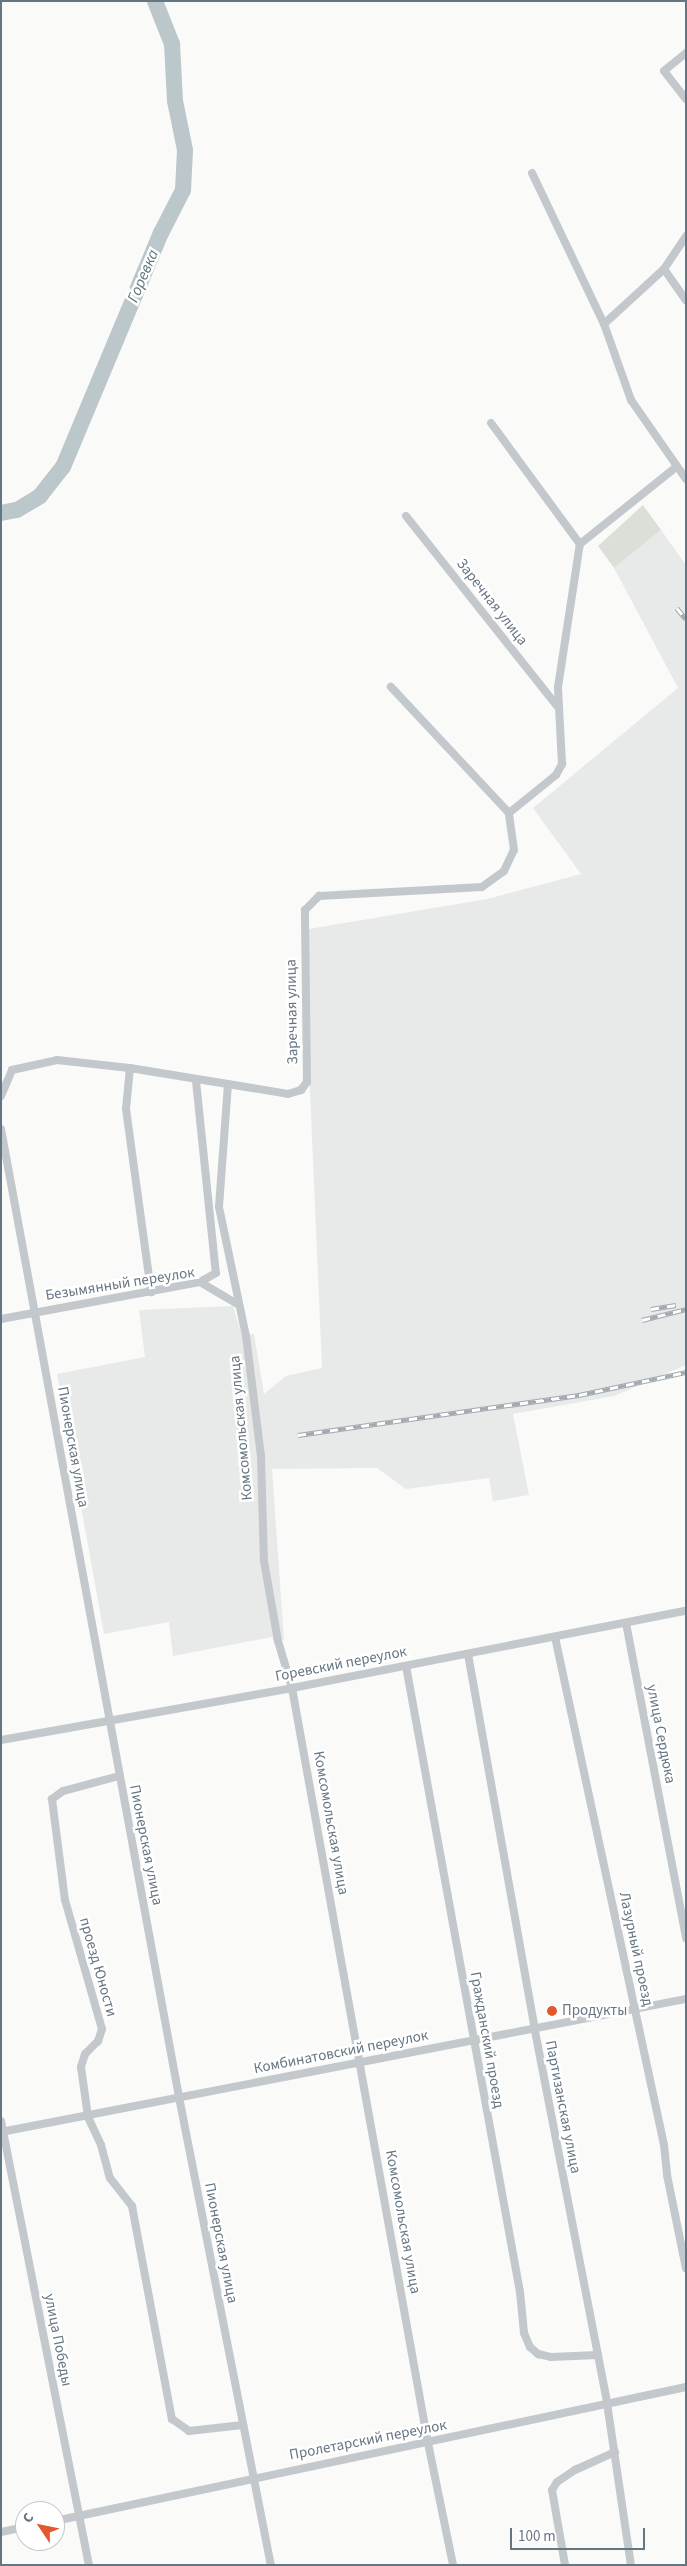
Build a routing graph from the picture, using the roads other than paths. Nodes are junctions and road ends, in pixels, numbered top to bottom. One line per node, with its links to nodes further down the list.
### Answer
1 (686, 53): 2 (street)
2 (686, 99)
3 (532, 173): 7 (street)
4 (686, 236): 5 (street)
5 (664, 269): 6 (street); 7 (street)
6 (686, 300)
7 (604, 324): 9 (street)
8 (491, 423): 12 (street)
9 (676, 467): 10 (street); 12 (street)
10 (686, 479)
11 (406, 516): 14 (street, Заречная улица)
12 (580, 544): 14 (street)
13 (390, 687): 15 (street)
14 (557, 706): 15 (street)
15 (509, 812): 18 (street, Заречная улица)
16 (130, 1068): 17 (street, Заречная улица); 19 (street, Заречная улица); 22 (street)
17 (196, 1080): 18 (street, Заречная улица); 21 (street)
18 (228, 1084): 23 (street, Комсомольская улица)
19 (1, 1096)
20 (1, 1129): 24 (street, Пионерская улица)
21 (200, 1282): 22 (street, Безымянный переулок); 23 (street, Безымянный переулок)
22 (151, 1292): 24 (street, Безымянный переулок)
23 (239, 1305): 31 (street, Комсомольская улица)
24 (35, 1312): 25 (street, Безымянный переулок); 32 (street, Пионерская улица)
25 (1, 1319)
26 (686, 1610): 27 (street, Горевский переулок)
27 (626, 1623): 28 (street, Горевский переулок); 35 (street, улица Сердюка)
28 (555, 1637): 29 (street, Горевский переулок); 37 (street, Лазурный проезд)
29 (468, 1654): 30 (street, Горевский переулок); 38 (street, Партизанская улица)
30 (406, 1666): 31 (street, Горевский переулок); 39 (street, Гражданский проезд)
31 (292, 1688): 32 (street, Горевский переулок); 40 (street, Комсомольская улица)
32 (111, 1722): 33 (street, Горевский переулок); 34 (street, Пионерская улица)
33 (1, 1740)
34 (119, 1776): 41 (street, Пионерская улица); 42 (street, проезд Юности)
35 (686, 1938)
36 (686, 1999): 37 (street, Комбинатовский переулок)
37 (634, 2008): 38 (street, Комбинатовский переулок); 45 (street, Лазурный проезд)
38 (534, 2026): 39 (street, Комбинатовский переулок); 46 (street, Партизанская улица)
39 (473, 2040): 40 (street, Комбинатовский переулок); 46 (street, Гражданский проезд)
40 (361, 2064): 41 (street, Комбинатовский переулок); 50 (street, Комсомольская улица)
41 (179, 2097): 42 (street, Комбинатовский переулок); 49 (street, Пионерская улица)
42 (88, 2117): 44 (street, Комбинатовский переулок); 49 (street, проезд Юности)
43 (1, 2121): 44 (street, улица Победы)
44 (2, 2132): 53 (street, улица Победы)
45 (686, 2268)
46 (598, 2356): 48 (street, Партизанская улица)
47 (686, 2387): 48 (street, Пролетарский переулок)
48 (607, 2403): 50 (street, Пролетарский переулок); 51 (street, Партизанская улица)
49 (243, 2425): 52 (street, Пионерская улица)
50 (428, 2443): 52 (street, Пролетарский переулок); 59 (street, Комсомольская улица)
51 (615, 2452): 60 (street); 61 (street, Партизанская улица)
52 (253, 2477): 53 (street, Пролетарский переулок); 58 (street, Пионерская улица)
53 (78, 2516): 54 (street, Пролетарский переулок); 57 (street, улица Победы)
54 (65, 2519)
55 (15, 2529): 56 (street)
56 (1, 2532)
57 (89, 2565)
58 (271, 2565)
59 (453, 2565)
60 (566, 2565)
61 (631, 2565)

